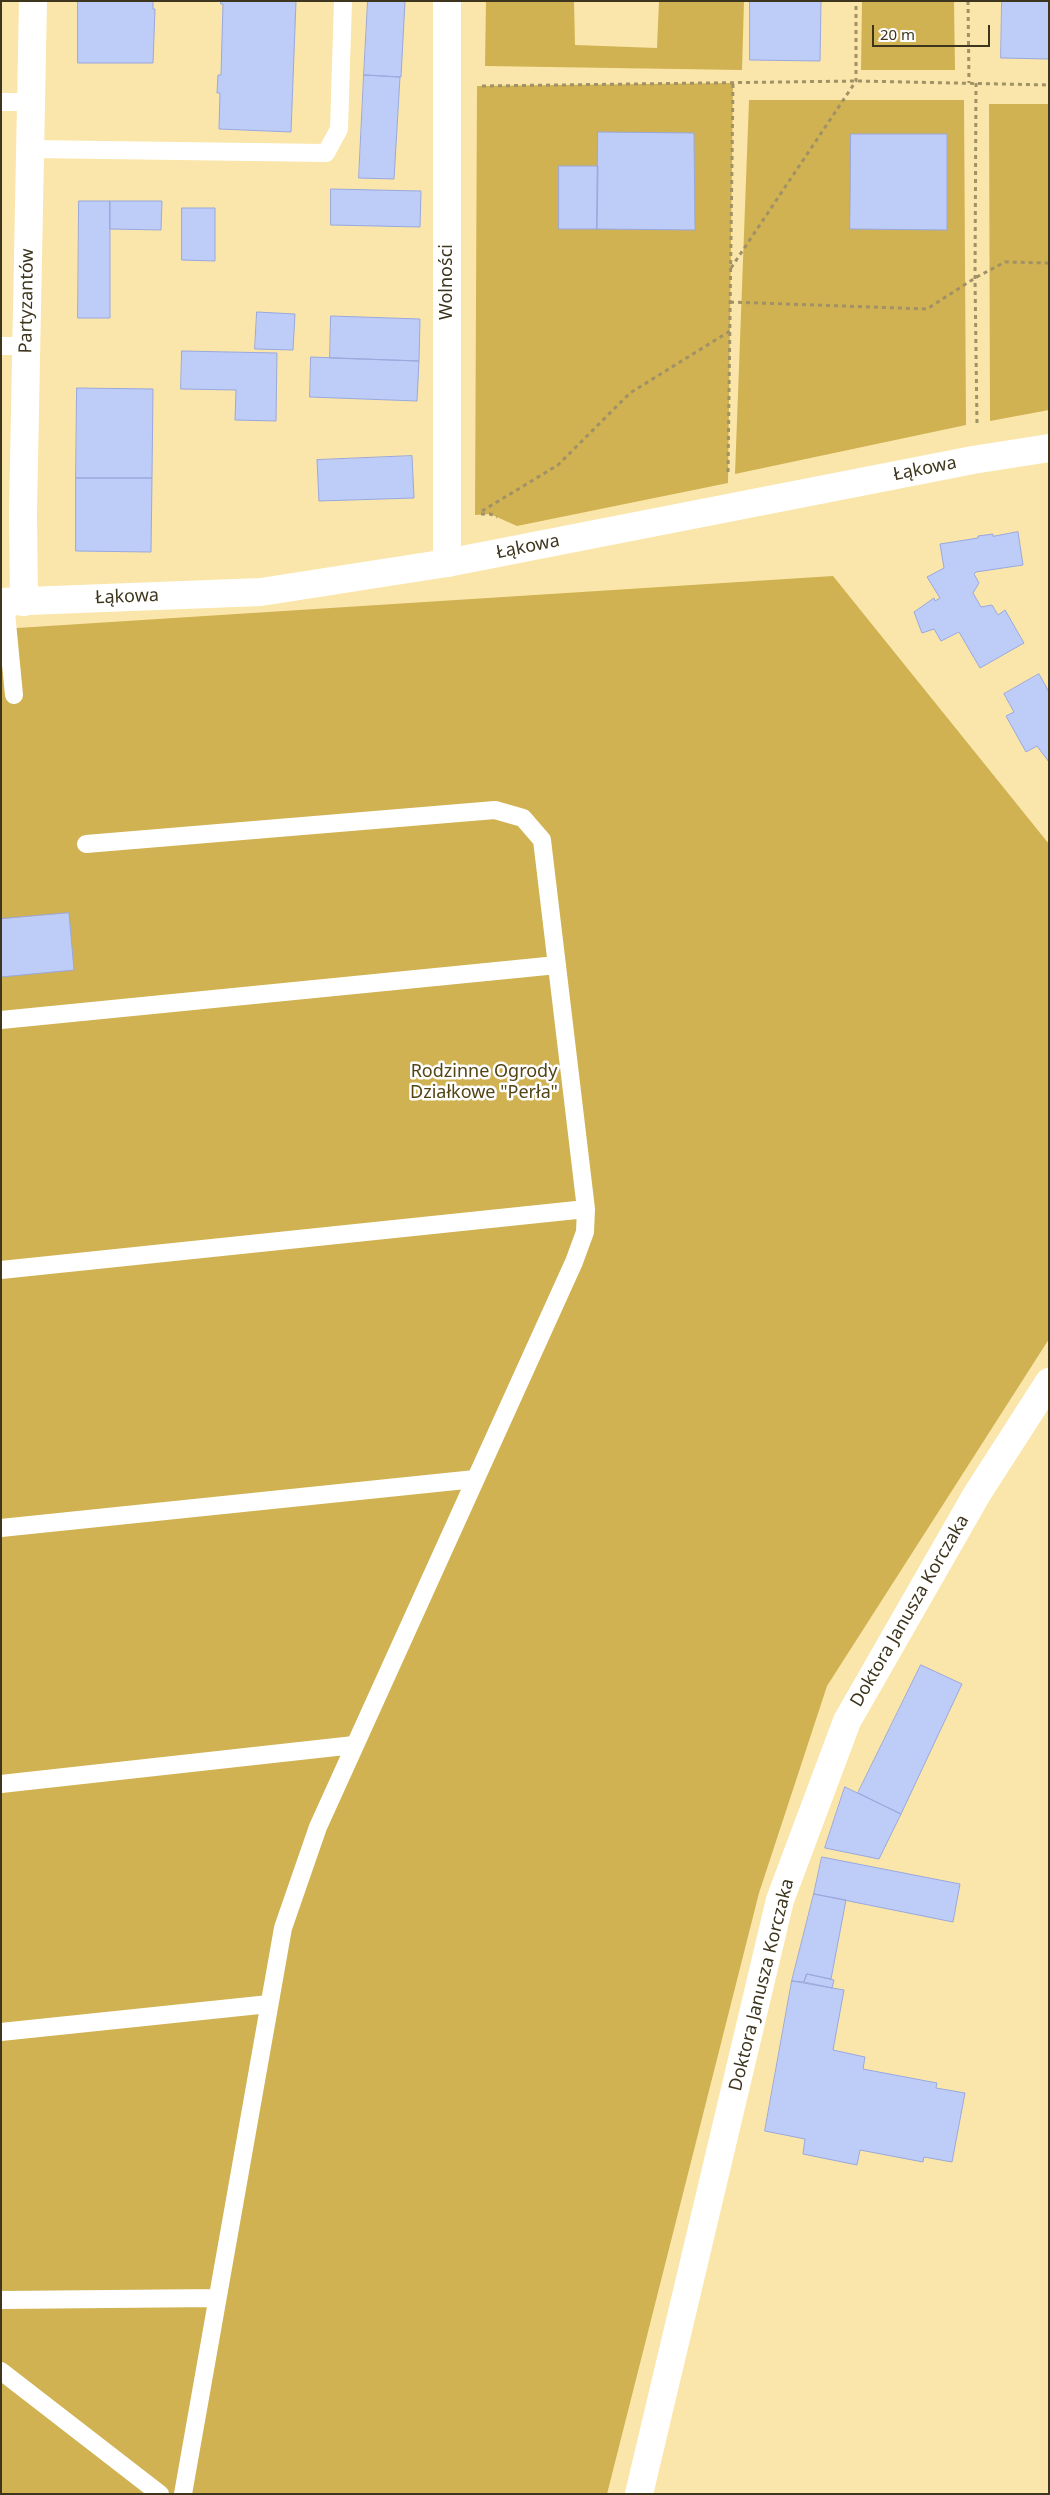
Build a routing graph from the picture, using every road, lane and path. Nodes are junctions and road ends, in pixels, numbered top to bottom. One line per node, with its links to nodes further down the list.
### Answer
1 (33, 1): 13 (street, Partyzantów)
2 (343, 1): 14 (lane)
3 (447, 1): 24 (street, Wolności)
4 (856, 1): 6 (path)
5 (968, 1): 8 (path)
6 (856, 81): 7 (path); 8 (path); 16 (path)
7 (733, 83): 11 (path); 16 (path)
8 (969, 83): 9 (path)
9 (976, 83): 10 (path); 17 (path)
10 (1049, 85)
11 (477, 86)
12 (1, 102): 13 (lane)
13 (31, 102): 14 (street, Partyzantów)
14 (30, 149): 20 (street, Partyzantów)
15 (1049, 263): 17 (path)
16 (731, 268): 18 (path)
17 (975, 278): 18 (path); 21 (path)
18 (730, 302): 19 (path)
19 (730, 332): 23 (path); 24 (path)
20 (14, 346): 26 (street, Partyzantów)
21 (978, 431)
22 (1049, 448): 25 (street, Łąkowa)
23 (728, 473)
24 (447, 519): 25 (street, Wolności)
25 (447, 563): 26 (street, Łąkowa)
26 (10, 602): 27 (lane)
27 (14, 695)
28 (86, 844): 29 (lane)
29 (557, 965): 30 (lane); 31 (lane)
30 (1, 1020)
31 (586, 1209): 32 (lane); 34 (lane)
32 (1, 1270)
33 (1049, 1382): 45 (street, Doktora Janusza Korczaka)
34 (475, 1480): 35 (lane); 36 (lane)
35 (1, 1528)
36 (354, 1745): 37 (lane); 38 (lane)
37 (1, 1784)
38 (269, 2004): 39 (lane); 40 (lane)
39 (1, 2032)
40 (218, 2298): 41 (lane); 44 (lane)
41 (1, 2300)
42 (1, 2371): 43 (lane)
43 (160, 2494)
44 (183, 2494)
45 (639, 2494)

